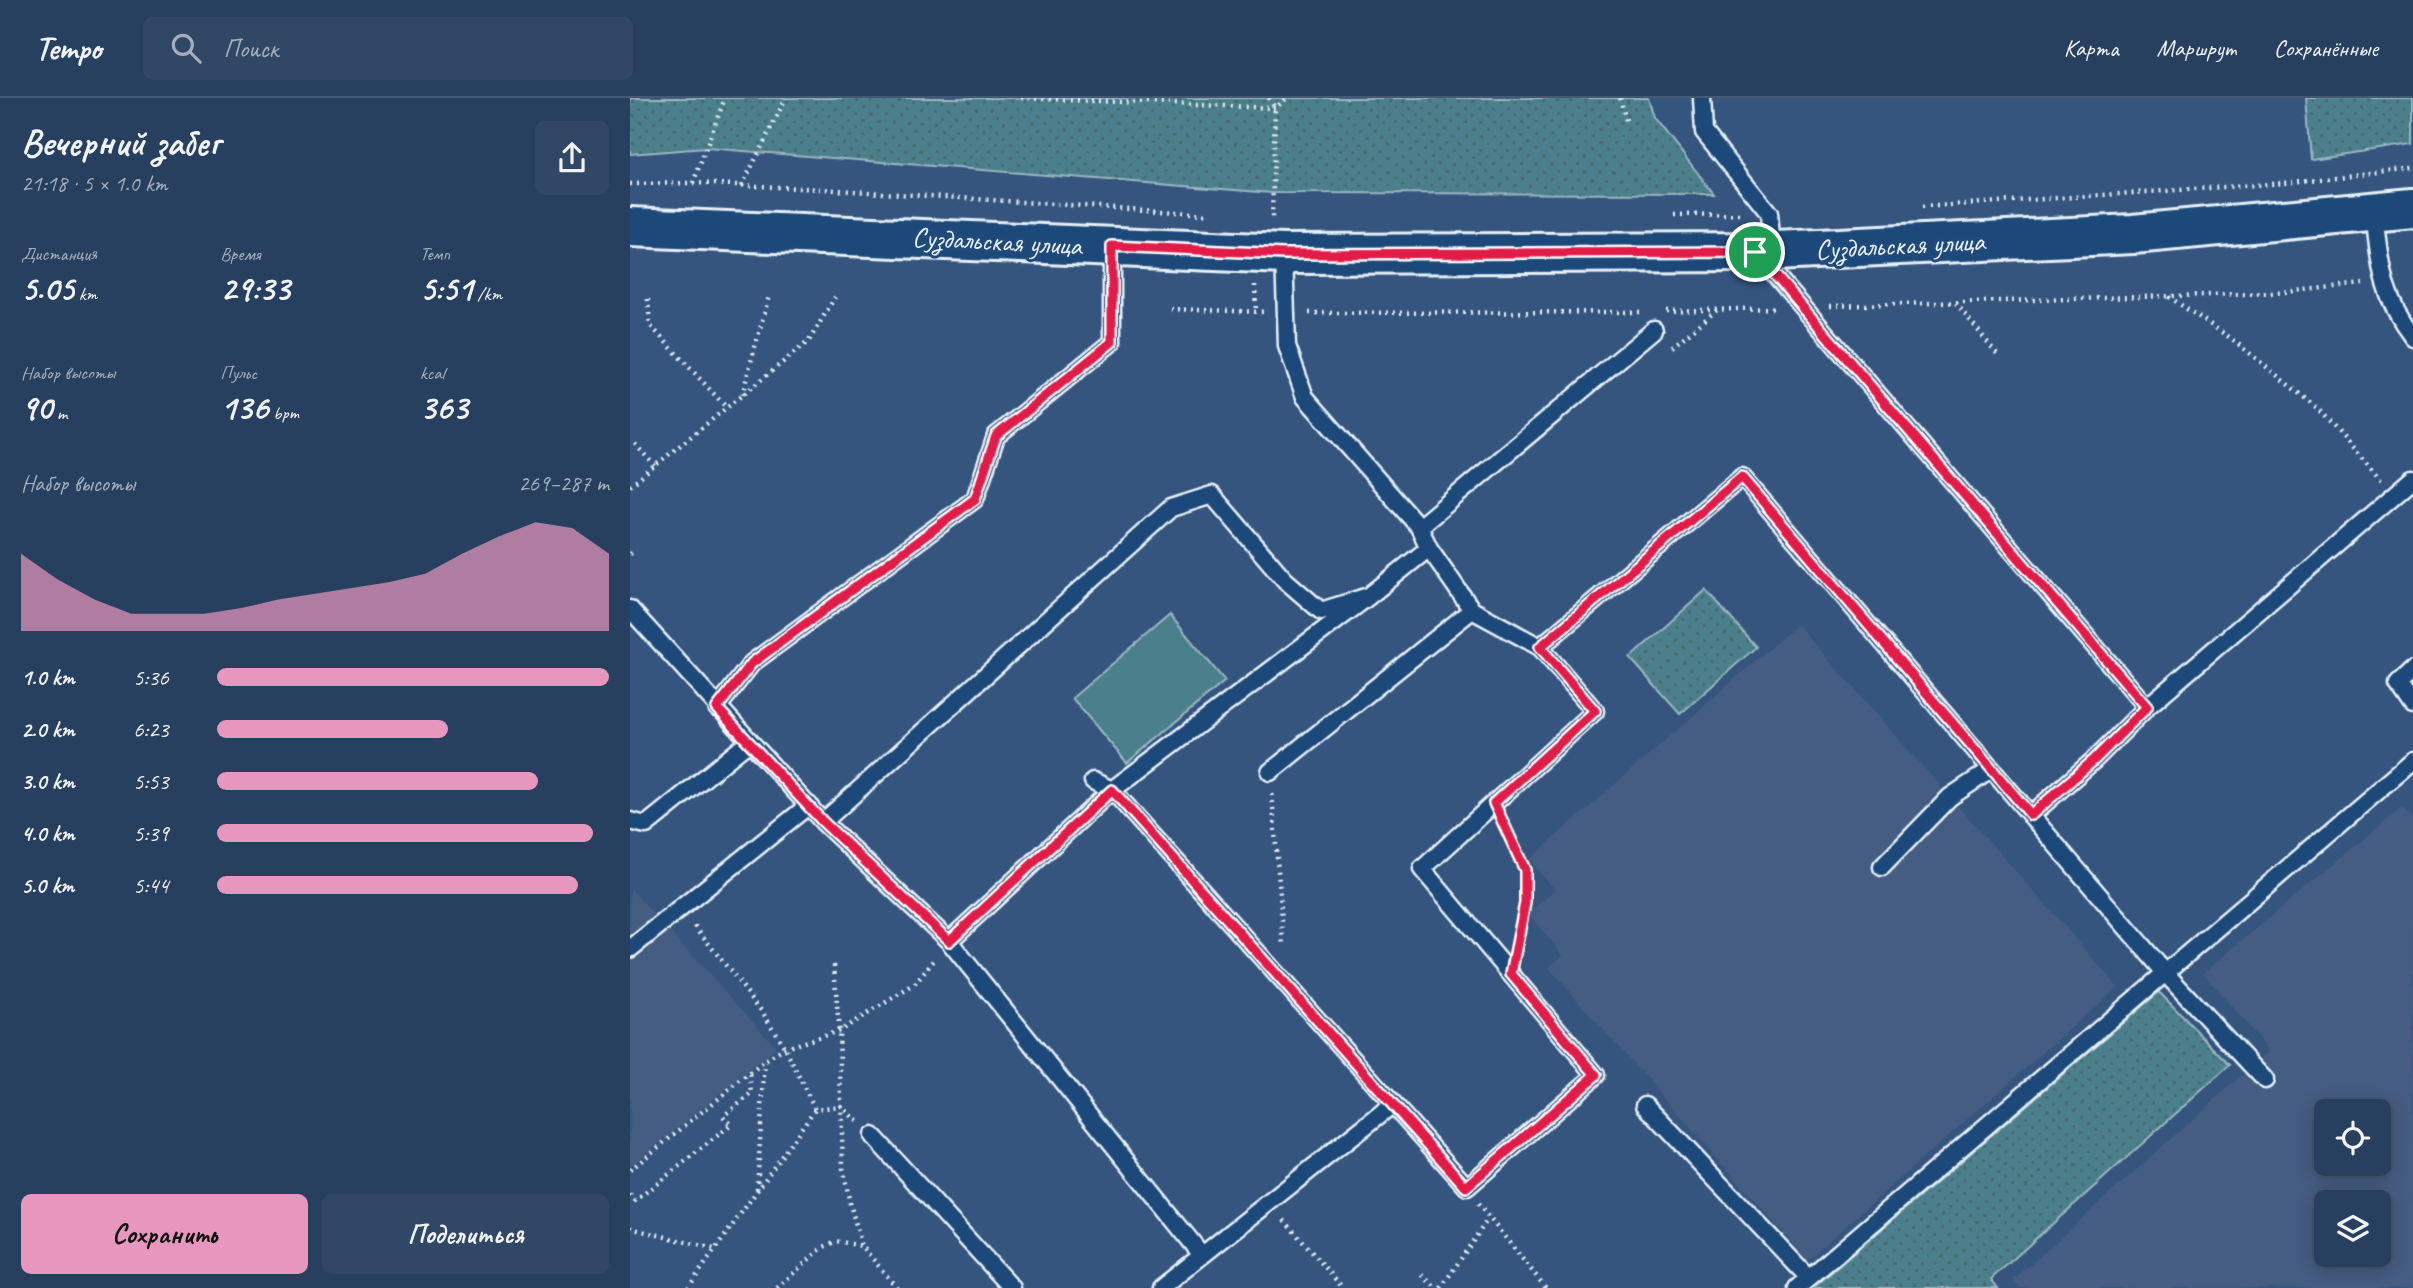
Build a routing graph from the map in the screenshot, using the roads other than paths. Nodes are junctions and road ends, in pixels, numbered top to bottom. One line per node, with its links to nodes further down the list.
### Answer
1 (1702, 98): 7 (lane)
2 (2413, 208): 3 (street, Суздальская улица)
3 (2374, 212): 7 (street, Суздальская улица); 9 (lane)
4 (630, 227): 6 (street, Суздальская улица)
5 (1285, 236): 6 (street, Суздальская улица); 7 (street, Суздальская улица); 11 (lane)
6 (1112, 246): 20 (lane)
7 (1764, 251): 19 (lane)
8 (1654, 330): 11 (lane)
9 (2413, 337)
10 (2411, 484): 19 (lane)
11 (1419, 527): 12 (lane)
12 (1429, 548): 13 (lane); 15 (lane)
13 (1369, 596): 26 (lane); 30 (lane)
14 (630, 609): 20 (lane)
15 (1472, 610): 16 (lane); 24 (lane)
16 (1540, 647): 23 (lane); 36 (lane)
17 (2413, 670): 18 (lane)
18 (2413, 706)
19 (2147, 707): 28 (lane)
20 (717, 708): 21 (lane)
21 (749, 742): 27 (lane); 29 (lane)
22 (2413, 761): 34 (lane)
23 (1993, 769): 28 (lane); 31 (lane)
24 (1270, 772)
25 (1093, 781): 26 (lane)
26 (1112, 790): 32 (lane); 36 (lane)
27 (809, 805): 30 (lane); 33 (lane)
28 (2031, 815): 34 (lane)
29 (630, 821)
30 (823, 822): 32 (lane)
31 (1882, 867)
32 (949, 941): 39 (lane)
33 (630, 949)
34 (2167, 975): 35 (lane); 40 (lane)
35 (2265, 1080)
36 (1393, 1104): 39 (lane)
37 (1645, 1105): 40 (lane)
38 (873, 1136): 41 (lane)
39 (1202, 1255): 42 (lane)
40 (1803, 1283)
41 (1012, 1288)
42 (1161, 1288)

